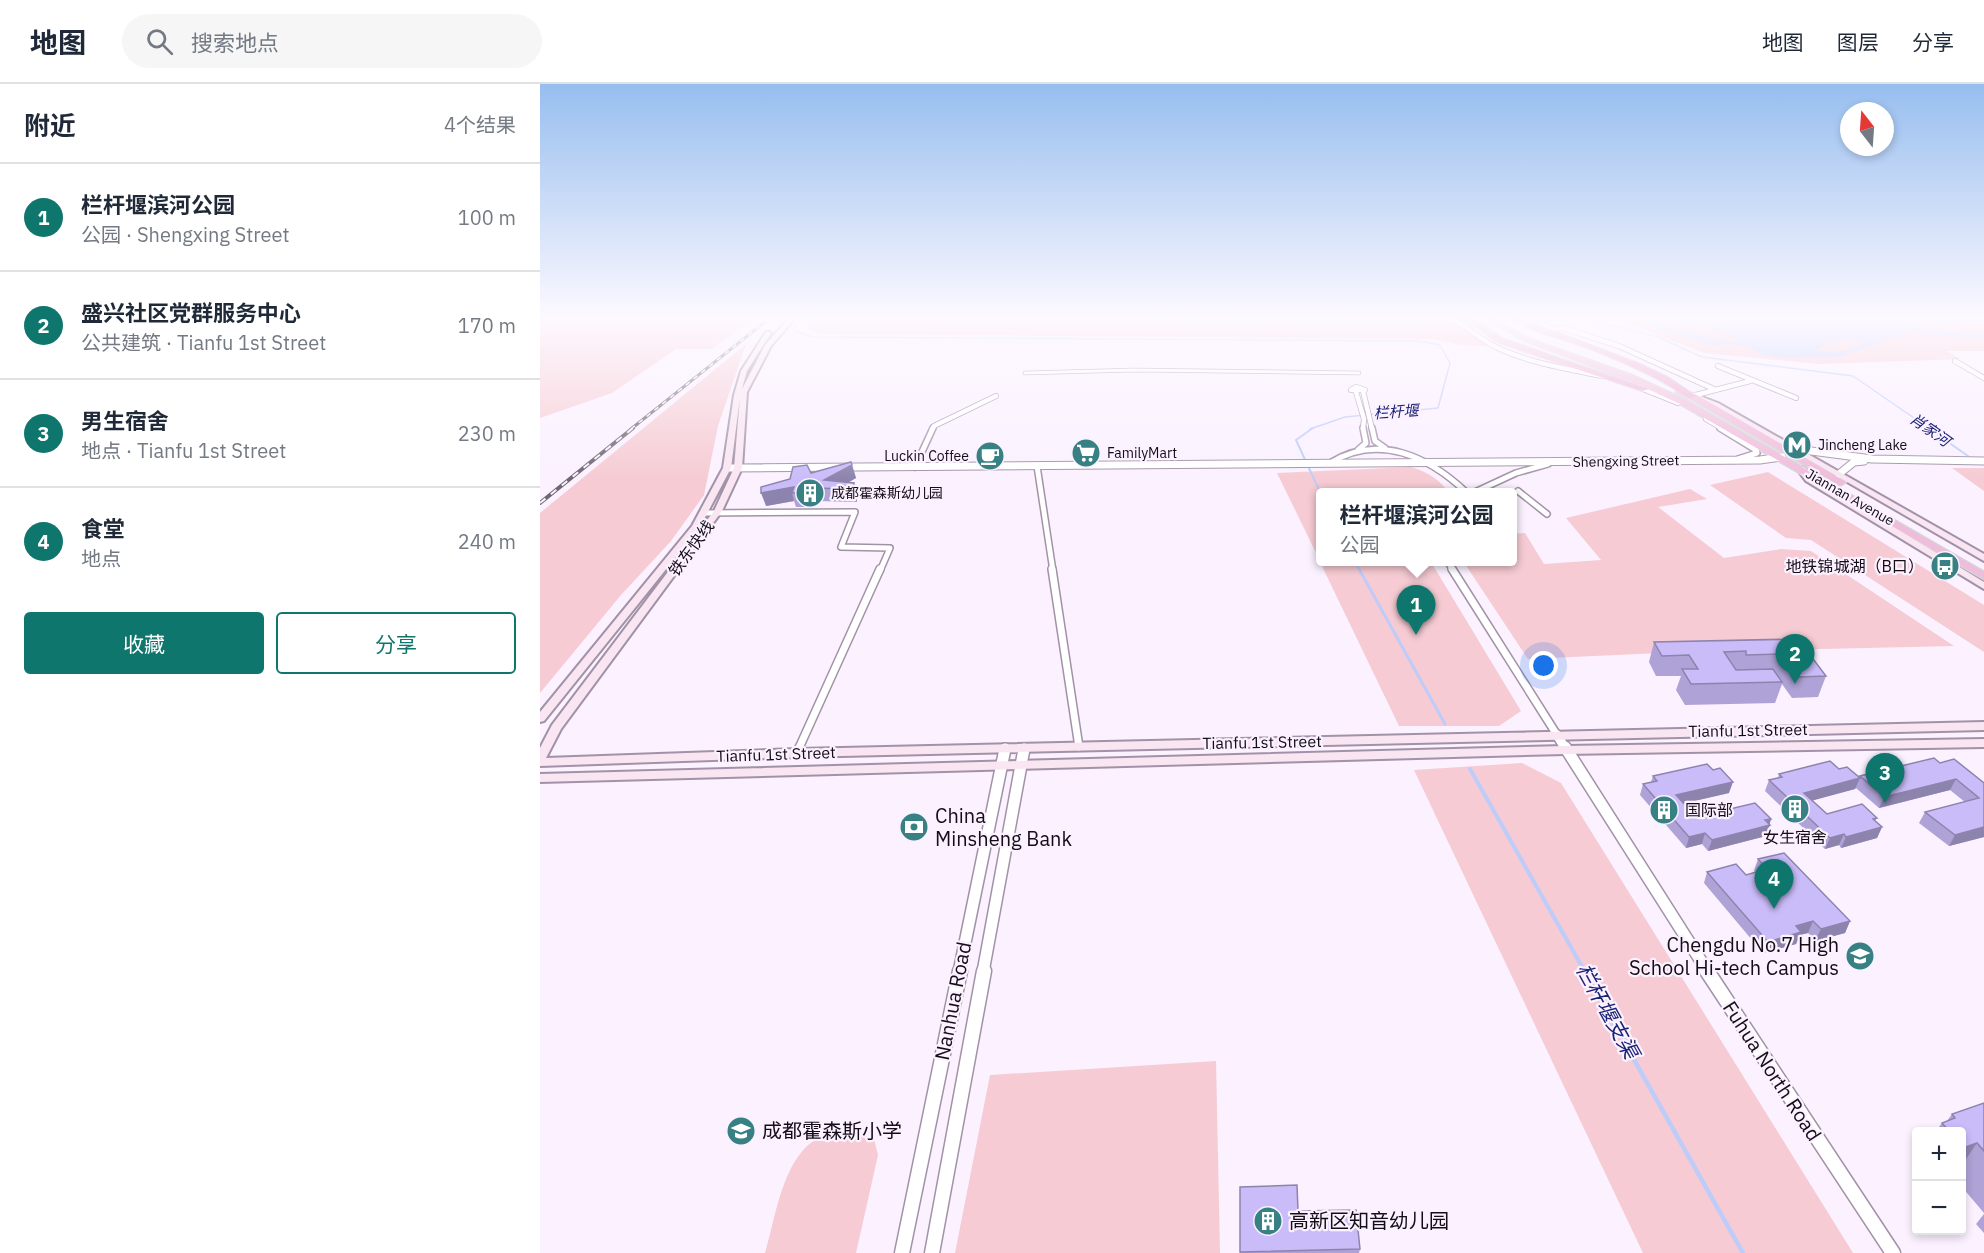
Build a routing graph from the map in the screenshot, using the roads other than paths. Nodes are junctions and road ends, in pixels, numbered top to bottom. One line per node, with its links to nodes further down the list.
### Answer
1 (744, 372): 34 (main road, 铁东快线)
2 (754, 372): 35 (main road, 铁东快线)
3 (1078, 372): 12 (street)
4 (1251, 372): 13 (street)
5 (1577, 372): 15 (street)
6 (1599, 372): 15 (highway)
7 (1613, 372): 25 (highway, Jiannan Avenue)
8 (1628, 372): 18 (highway, Jiannan Avenue)
9 (1648, 372): 18 (highway)
10 (1675, 372): 16 (street)
11 (1730, 372): 14 (street)
12 (1025, 373)
13 (1359, 373)
14 (1750, 381): 16 (street); 19 (street)
15 (1645, 389): 27 (street)
16 (1716, 390): 18 (street)
17 (996, 396): 33 (street)
18 (1692, 396): 22 (main road); 46 (highway, Jiannan Avenue)
19 (1796, 398)
20 (1363, 407): 20 (street); 21 (street)
21 (1366, 419): 23 (street); 24 (street)
22 (1796, 449): 26 (street); 37 (main road)
23 (1390, 450): 24 (street); 30 (street)
24 (1356, 451): 31 (street)
25 (1782, 457): 27 (street, Shengxing Street); 36 (highway, Jiannan Avenue)
26 (1872, 459): 29 (street); 37 (street)
27 (1735, 460): 28 (street, Shengxing Street)
28 (1572, 461): 30 (street); 39 (street, Shengxing Street)
29 (1984, 461)
30 (1422, 462): 31 (street); 38 (street)
31 (1330, 463): 32 (street)
32 (1037, 466): 33 (street); 53 (street)
33 (915, 467): 35 (street)
34 (727, 468): 35 (street); 41 (main road, 铁东快线)
35 (738, 468): 42 (main road, 铁东快线)
36 (1801, 469): 47 (highway, Jiannan Avenue); 48 (main road)
37 (1839, 474): 44 (main road)
38 (1461, 488)
39 (1484, 488)
40 (1518, 491): 43 (street)
41 (703, 513): 42 (street); 49 (main road, 铁东快线)
42 (716, 513): 57 (street); 58 (main road, 铁东快线)
43 (1547, 514)
44 (1984, 558)
45 (1451, 566): 51 (street)
46 (1984, 567)
47 (1984, 576)
48 (1984, 586)
49 (540, 719)
50 (1984, 726): 51 (main road, Tianfu 1st Street)
51 (1557, 735): 53 (main road, Tianfu 1st Street); 56 (street, Fuhua North Road)
52 (1984, 743): 56 (main road, Tianfu 1st Street)
53 (1079, 747): 54 (main road, Tianfu 1st Street)
54 (1024, 748): 55 (main road, Tianfu 1st Street); 59 (street)
55 (1005, 749): 57 (main road, Tianfu 1st Street); 60 (street, Nanhua Road)
56 (1565, 750): 59 (main road, Tianfu 1st Street); 64 (street, Fuhua North Road)
57 (797, 753): 58 (main road, Tianfu 1st Street)
58 (540, 761)
59 (1021, 766): 60 (main road, Tianfu 1st Street); 63 (street)
60 (1001, 767): 61 (main road, Tianfu 1st Street); 62 (street, Nanhua Road)
61 (540, 778)
62 (902, 1253)
63 (932, 1253)
64 (1893, 1253)

